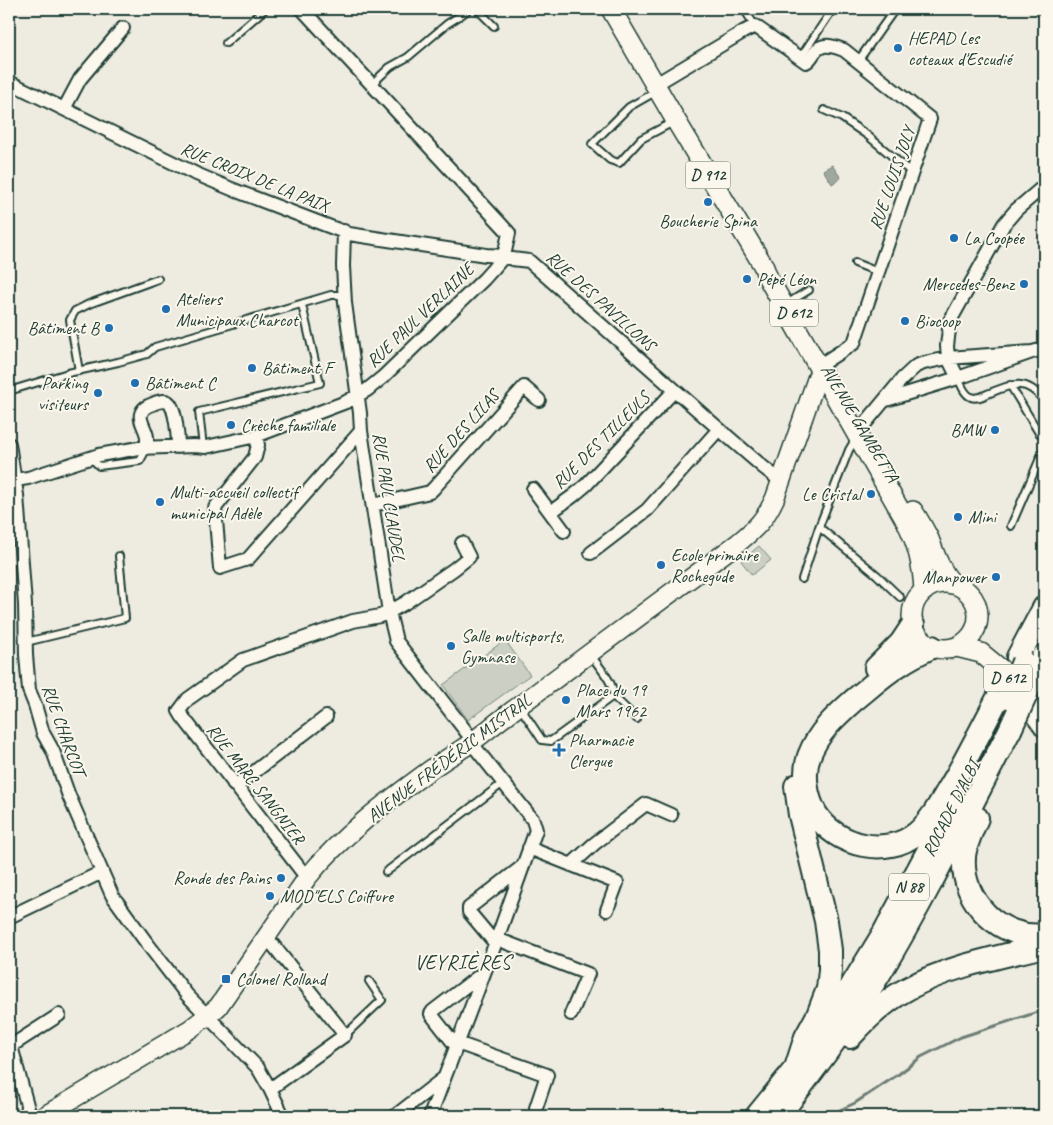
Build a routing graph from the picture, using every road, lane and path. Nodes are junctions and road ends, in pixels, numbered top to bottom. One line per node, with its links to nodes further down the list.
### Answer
1 (264, 9): 12 (lane)
2 (302, 9): 16 (street)
3 (468, 9): 16 (lane)
4 (477, 9): 9 (lane)
5 (611, 9): 17 (main road, AVENUE GAMBETTA / D 912)
6 (744, 9): 10 (lane)
7 (833, 9): 13 (lane)
8 (895, 9): 14 (lane)
9 (494, 26)
10 (755, 26): 13 (street); 17 (street)
11 (123, 28): 18 (street)
12 (226, 43)
13 (800, 58): 14 (street, RUE LOUIS JOLY)
14 (858, 61): 21 (street, RUE LOUIS JOLY)
15 (9, 82): 18 (street, RUE CROIX DE LA PAIX)
16 (372, 84): 24 (street)
17 (657, 87): 20 (main road, AVENUE GAMBETTA / D 912); 20 (lane)
18 (64, 109): 23 (street, RUE CROIX DE LA PAIX)
19 (824, 110): 21 (lane)
20 (676, 120): 26 (main road, AVENUE GAMBETTA / D 912)
21 (912, 173): 27 (street, RUE LOUIS JOLY)
22 (1044, 186): 34 (street)
23 (344, 231): 24 (street, RUE CROIX DE LA PAIX); 30 (street, RUE PAUL CLAUDEL)
24 (504, 256): 39 (street, RUE DES PAVILLONS); 41 (street, RUE PAUL VERLAINE)
25 (855, 263): 27 (lane)
26 (765, 272): 31 (main road, AVENUE GAMBETTA / D 612); 35 (main road, D 612)
27 (878, 272): 35 (street, RUE LOUIS JOLY)
28 (158, 279): 36 (lane)
29 (808, 290): 31 (lane)
30 (345, 294): 32 (lane); 41 (street, RUE PAUL CLAUDEL)
31 (788, 302): 35 (main road, AVENUE GAMBETTA / D 612)
32 (302, 304): 36 (lane); 52 (lane)
33 (1038, 351): 34 (street); 37 (street)
34 (948, 358): 37 (street); 43 (street)
35 (821, 369): 47 (main road, D 612); 56 (street, AVENUE FRÉDÉRIC MISTRAL)
36 (79, 371): 40 (lane)
37 (958, 378): 38 (lane); 43 (street)
38 (1010, 385): 44 (lane); 48 (lane)
39 (675, 390): 45 (street, RUE DES PAVILLONS); 59 (street, RUE DES TILLEULS)
40 (9, 391)
41 (358, 396): 46 (street, RUE PAUL CLAUDEL); 49 (street, RUE PAUL VERLAINE)
42 (539, 400): 58 (street, RUE DES LILAS)
43 (886, 400): 47 (street)
44 (1044, 401)
45 (719, 429): 56 (street, RUE DES PAVILLONS); 64 (street)
46 (361, 430): 49 (street); 58 (street, RUE PAUL CLAUDEL)
47 (860, 430): 61 (lane); 67 (main road, AVENUE GAMBETTA / D 612); 68 (main road, AVENUE GAMBETTA / D 612)
48 (1044, 434)
49 (256, 436): 52 (street, RUE PAUL VERLAINE)
50 (9, 444): 55 (street, RUE CHARCOT)
51 (178, 447): 52 (street, RUE PAUL VERLAINE); 53 (street, RUE PAUL VERLAINE); 53 (street)
52 (203, 447)
53 (147, 448): 55 (street, RUE PAUL VERLAINE)
54 (1044, 449): 60 (lane)
55 (15, 480): 75 (street, RUE CHARCOT)
56 (781, 482): 78 (street, AVENUE FRÉDÉRIC MISTRAL)
57 (533, 489): 59 (street, RUE DES TILLEULS)
58 (373, 505): 71 (street, RUE PAUL CLAUDEL)
59 (551, 512): 62 (street, RUE DES TILLEULS)
60 (1012, 526)
61 (819, 527): 66 (lane); 69 (lane)
62 (564, 531)
63 (462, 543): 71 (street)
64 (591, 553)
65 (119, 556): 75 (lane)
66 (802, 579)
67 (952, 584): 68 (main road); 73 (main road)
68 (924, 591): 74 (main road)
69 (900, 597)
70 (1044, 608): 79 (highway)
71 (389, 612): 88 (street, RUE PAUL CLAUDEL); 90 (street, RUE MARC SANGNIER)
72 (1044, 614): 79 (highway, ROCADE D'ALBI / N 88)
73 (977, 623): 77 (main road); 82 (main road, D 612)
74 (913, 626): 76 (main road); 111 (highway)
75 (26, 642): 95 (street, RUE CHARCOT)
76 (932, 646): 77 (main road); 80 (highway)
77 (957, 647): 86 (main road, D 612)
78 (590, 653): 81 (lane); 88 (street, AVENUE FRÉDÉRIC MISTRAL)
79 (1032, 658): 80 (highway, ROCADE D'ALBI / N 88, bridge); 87 (highway, ROCADE D'ALBI / N 88, bridge)
80 (1005, 693): 111 (highway, ROCADE D'ALBI / N 88)
81 (613, 696): 83 (lane); 85 (lane)
82 (1044, 708)
83 (524, 713)
84 (326, 717): 90 (street)
85 (637, 719)
86 (1044, 727)
87 (1010, 730): 100 (highway); 111 (highway, ROCADE D'ALBI / N 88)
88 (472, 742): 89 (street, RUE PAUL CLAUDEL); 97 (street, AVENUE FRÉDÉRIC MISTRAL)
89 (503, 783): 92 (street, RUE PAUL CLAUDEL); 96 (lane)
90 (234, 785): 97 (street, RUE MARC SANGNIER)
91 (671, 816): 94 (street)
92 (529, 848): 93 (street, RUE PAUL CLAUDEL); 94 (street)
93 (524, 865): 102 (street, RUE PAUL CLAUDEL); 102 (street)
94 (571, 865): 98 (street)
95 (102, 872): 99 (street); 108 (street, RUE CHARCOT)
96 (386, 872)
97 (306, 878): 101 (street, AVENUE FRÉDÉRIC MISTRAL)
98 (607, 910)
99 (9, 917)
100 (1044, 935)
101 (265, 937): 108 (street, AVENUE FRÉDÉRIC MISTRAL); 109 (street)
102 (496, 941): 104 (street, RUE PAUL CLAUDEL); 106 (street)
103 (1044, 946): 111 (highway)
104 (484, 972): 110 (street, RUE PAUL CLAUDEL); 110 (street)
105 (369, 981): 109 (lane)
106 (570, 1014)
107 (60, 1015): 115 (street)
108 (207, 1016): 113 (street, RUE CHARCOT); 116 (street, AVENUE FRÉDÉRIC MISTRAL)
109 (345, 1034): 113 (street)
110 (457, 1044): 112 (street, RUE PAUL CLAUDEL); 114 (street)
111 (805, 1068): 120 (highway, ROCADE D'ALBI / N 88); 121 (highway, ROCADE D'ALBI / N 88)
112 (445, 1077): 118 (street); 119 (street, RUE PAUL CLAUDEL)
113 (270, 1089): 117 (street, RUE CHARCOT)
114 (536, 1108)
115 (30, 1116)
116 (44, 1116)
117 (283, 1116)
118 (394, 1116)
119 (430, 1116)
120 (757, 1116)
121 (778, 1116)

